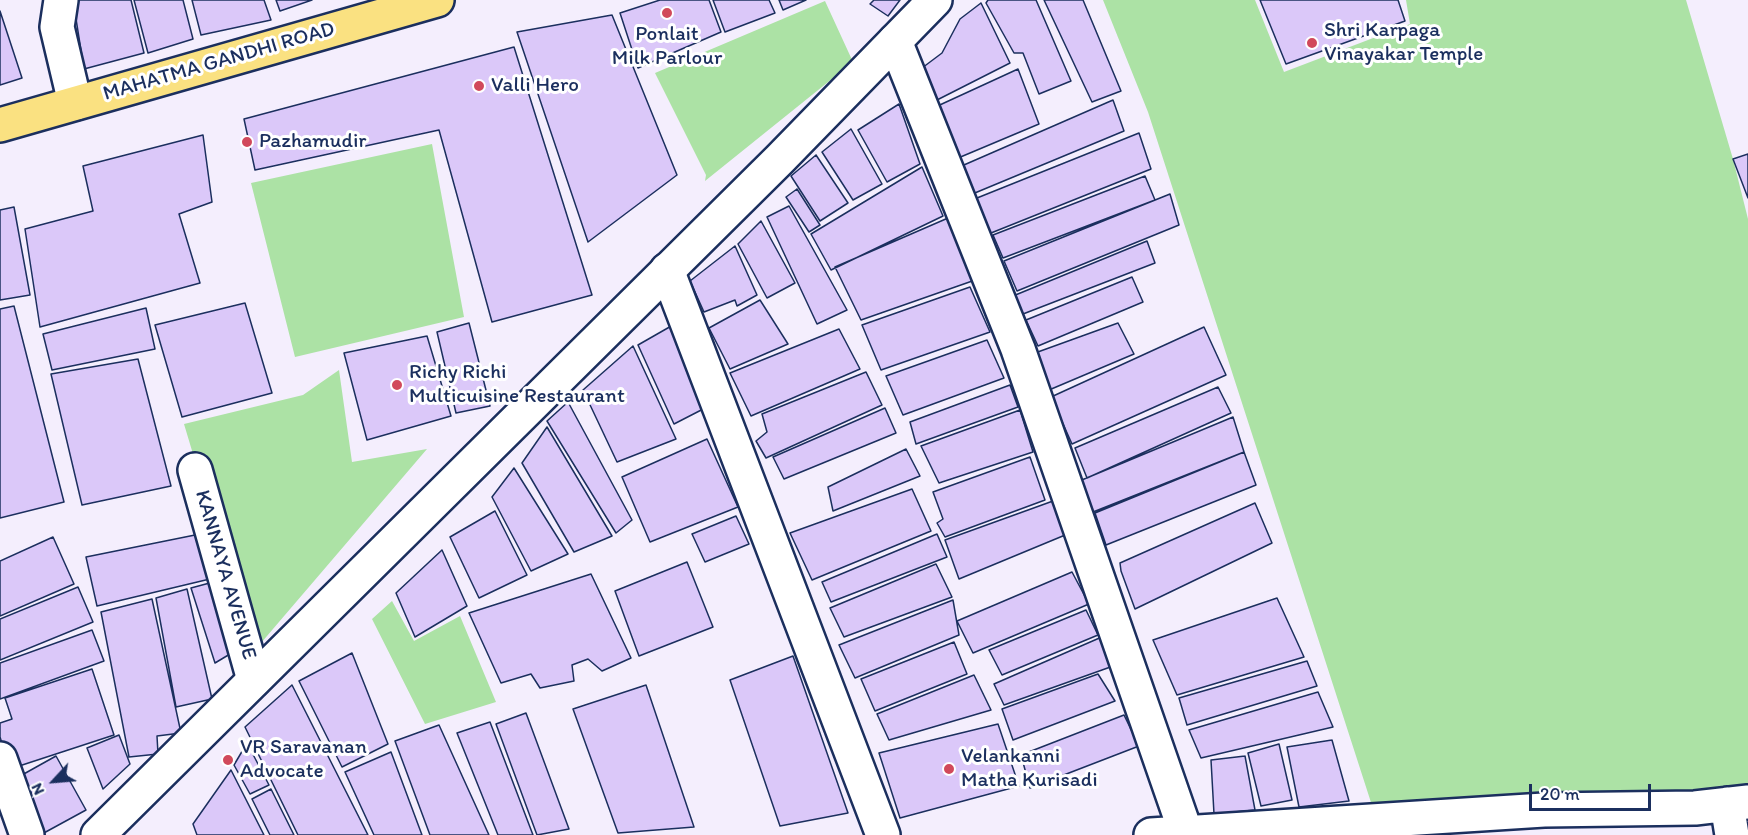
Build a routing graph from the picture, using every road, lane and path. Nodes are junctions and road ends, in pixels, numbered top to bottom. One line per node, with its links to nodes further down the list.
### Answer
1 (61, 0): 5 (street)
2 (935, 0): 4 (street)
3 (420, 2): 5 (main road, MAHATMA GANDHI ROAD)
4 (895, 41): 7 (street); 13 (street)
5 (75, 104): 6 (main road, MAHATMA GANDHI ROAD)
6 (0, 125)
7 (667, 270): 9 (street); 16 (street)
8 (195, 470): 9 (street, KANNAYA AVENUE)
9 (254, 680): 15 (street)
10 (0, 759): 14 (street)
11 (1736, 814): 12 (street)
12 (1500, 824): 13 (street)
13 (1186, 833): 17 (street)
14 (27, 835)
15 (98, 835)
16 (883, 835)
17 (1151, 835)

